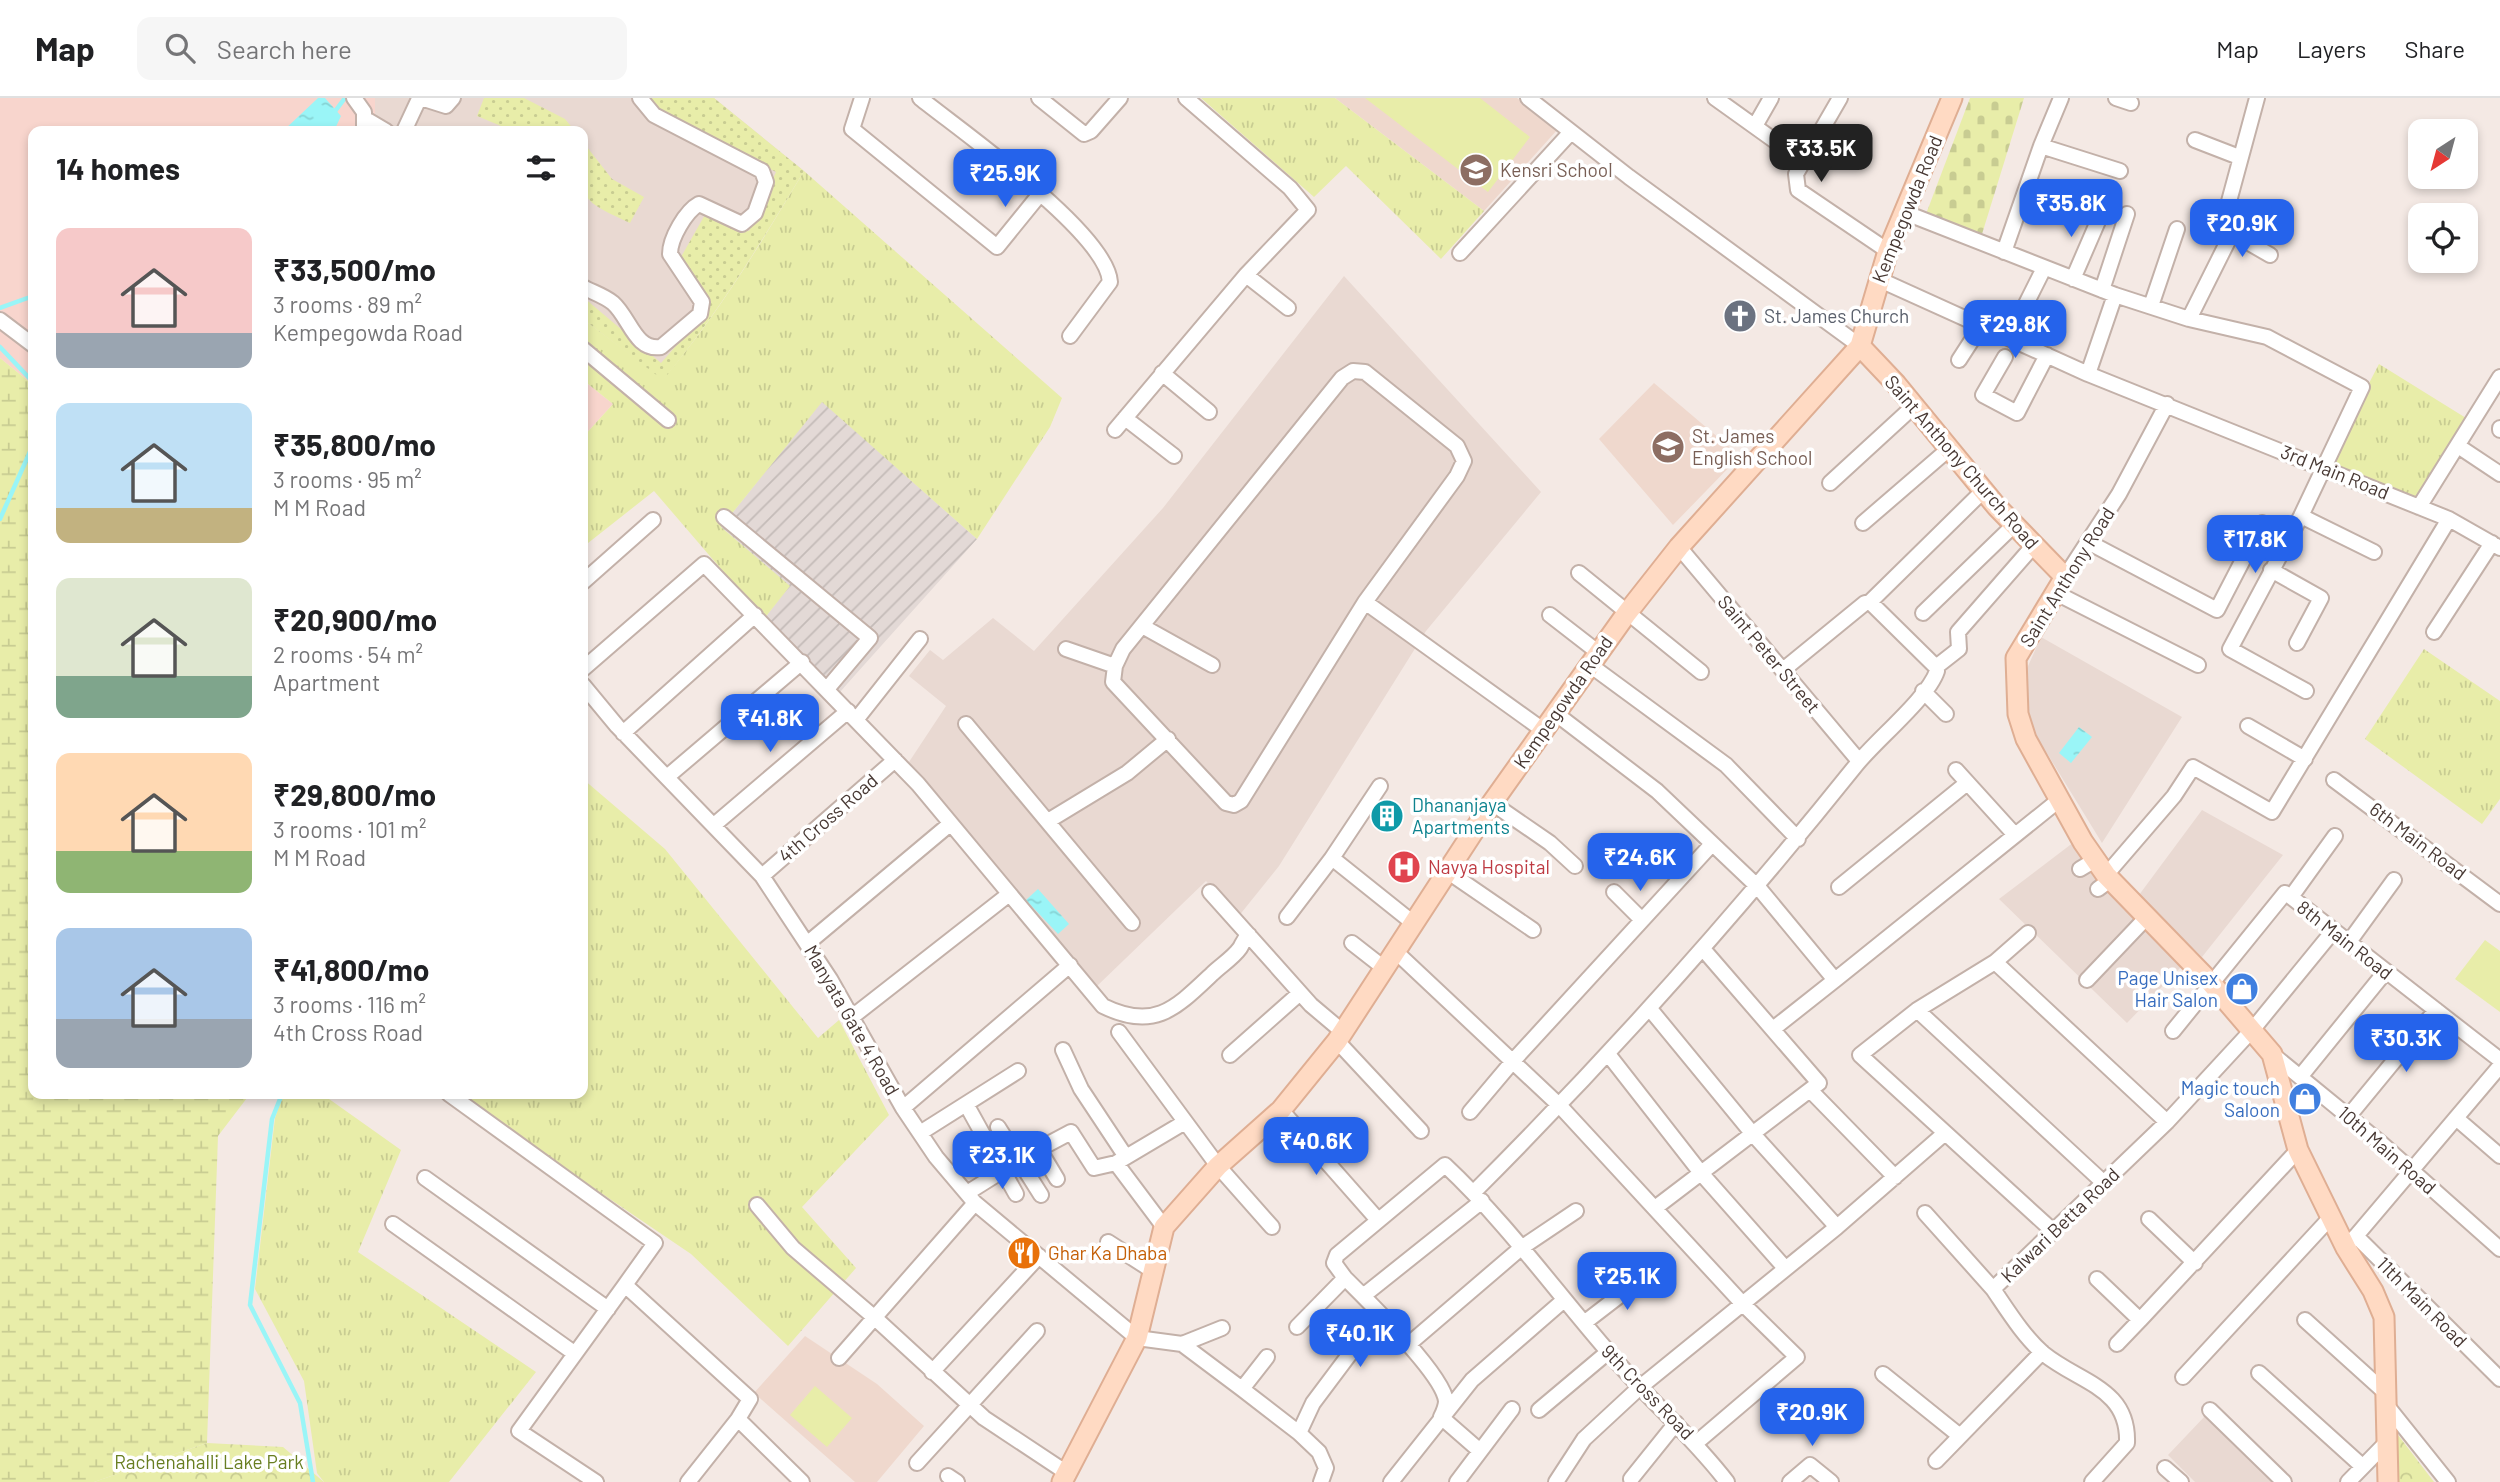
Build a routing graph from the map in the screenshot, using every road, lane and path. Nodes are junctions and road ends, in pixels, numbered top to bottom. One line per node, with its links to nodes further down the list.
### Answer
1 (453, 98): 17 (street)
2 (640, 98): 39 (street)
3 (862, 98): 25 (street)
4 (920, 98): 25 (street)
5 (1039, 98): 6 (street)
6 (1120, 98)
7 (1186, 98): 36 (street)
8 (1530, 98): 19 (street)
9 (1715, 98): 18 (street)
10 (1771, 98): 18 (street)
11 (1840, 98): 23 (street)
12 (1952, 98): 27 (street, Kempegowda Road)
13 (2061, 98): 21 (street)
14 (2257, 98): 22 (street)
15 (361, 113): 16 (street)
16 (379, 126)
17 (406, 126)
18 (1755, 126): 23 (street)
19 (1571, 132): 33 (street); 49 (street)
20 (2195, 140): 22 (street)
21 (2041, 146): 24 (street); 32 (street)
22 (2239, 157): 30 (street)
23 (1804, 161): 31 (street)
24 (2120, 171)
25 (1040, 194): 46 (street)
26 (2102, 212): 38 (street)
27 (1906, 213): 31 (street, Kempegowda Road); 32 (street)
28 (2127, 214): 40 (street)
29 (2177, 229): 41 (street)
30 (2232, 233): 34 (street); 43 (street)
31 (1888, 251): 37 (street, Kempegowda Road)
32 (2004, 252): 35 (street)
33 (1460, 253)
34 (2270, 255)
35 (2044, 268): 38 (street); 47 (street)
36 (1246, 275): 42 (street); 54 (street)
37 (1878, 279): 45 (street, 3rd Main Road); 49 (street, Kempegowda Road)
38 (2073, 279): 40 (street)
39 (588, 290)
40 (2109, 293): 41 (street); 55 (street)
41 (2151, 306): 43 (street)
42 (1287, 307)
43 (2189, 319): 64 (street)
44 (0, 320): 48 (street)
45 (1981, 326): 47 (street, 3rd Main Road); 53 (street)
46 (1070, 336)
47 (2009, 338): 51 (street, 3rd Main Road)
48 (28, 341)
49 (1860, 346): 58 (street, Saint Anthony Church Road); 79 (street, Kempegowda Road)
50 (588, 353): 60 (street)
51 (2047, 355): 52 (street); 55 (street, 3rd Main Road)
52 (2005, 357)
53 (1959, 360)
54 (1162, 373): 59 (street); 63 (street)
55 (2088, 374): 57 (street, 3rd Main Road)
56 (2500, 377): 68 (street)
57 (2167, 404): 64 (street, 3rd Main Road); 76 (street, Saint Anthony Road)
58 (1914, 406): 61 (street, Saint Anthony Church Road); 66 (street)
59 (1209, 412)
60 (668, 420)
61 (1950, 449): 67 (street, Saint Anthony Church Road); 73 (street)
62 (2464, 450): 65 (street)
63 (1174, 456)
64 (2322, 466): 68 (street, 3rd Main Road); 69 (street)
65 (2500, 474)
66 (1829, 483)
67 (1984, 490): 75 (street, Saint Anthony Church Road); 86 (street)
68 (2419, 507): 71 (street, 3rd Main Road)
69 (2301, 516): 80 (street); 81 (street)
70 (724, 517): 105 (street)
71 (2449, 519): 78 (street, 3rd Main Road); 117 (street)
72 (653, 520): 83 (street)
73 (1863, 523)
74 (2262, 523): 76 (street)
75 (2014, 524): 77 (street, Saint Anthony Church Road); 88 (street)
76 (2088, 541): 84 (street, Saint Anthony Road)
77 (2034, 545): 84 (street, Saint Anthony Church Road); 102 (street)
78 (2496, 545): 92 (street)
79 (1679, 547): 87 (street, Kempegowda Road); 103 (street, Saint Peter Street)
80 (2374, 552)
81 (2271, 570): 94 (street); 108 (street)
82 (1580, 573): 87 (street)
83 (588, 578)
84 (2060, 584): 100 (street); 125 (street, Saint Anthony Road)
85 (1364, 602): 91 (street); 114 (street); 116 (street)
86 (1870, 602): 102 (street); 103 (street)
87 (1627, 613): 96 (street, Kempegowda Road); 104 (street)
88 (1923, 613)
89 (755, 615): 97 (street); 98 (street); 115 (street)
90 (1550, 615): 96 (street)
91 (1142, 626): 99 (street); 101 (street)
92 (2434, 632)
93 (920, 639): 111 (street)
94 (2297, 643)
95 (1066, 649): 101 (street)
96 (1594, 659): 109 (street, Kempegowda Road); 132 (street)
97 (802, 662): 105 (street); 121 (street)
98 (588, 665)
99 (1212, 665)
100 (2198, 665)
101 (1115, 666): 116 (street)
102 (1936, 667): 107 (street)
103 (1783, 670): 119 (street, Saint Peter Street)
104 (1701, 672)
105 (827, 689): 111 (street)
106 (588, 691): 115 (street, Manyata Gate 4 Road)
107 (1923, 691): 110 (street); 119 (street)
108 (2306, 691)
109 (1555, 713): 114 (street, Kempegowda Road); 133 (street)
110 (1946, 714)
111 (852, 715): 118 (street); 129 (street)
112 (966, 724): 127 (street)
113 (2248, 726): 117 (street)
114 (1542, 730): 126 (street, Kempegowda Road)
115 (624, 733): 121 (street, Manyata Gate 4 Road)
116 (1168, 739): 127 (street)
117 (2305, 759): 137 (street)
118 (895, 760): 128 (street); 138 (street, 4th Cross Road)
119 (1859, 761): 132 (street)
120 (1956, 770): 123 (street)
121 (667, 777): 129 (street, Manyata Gate 4 Road)
122 (2334, 780): 146 (street, 6th Main Road)
123 (1967, 783): 130 (street); 141 (street)
124 (1380, 786): 134 (street)
125 (2060, 800): 130 (street); 137 (street, Saint Anthony Road)
126 (1492, 803): 135 (street); 136 (street, Kempegowda Road)
127 (1048, 821): 151 (street)
128 (950, 824): 144 (street); 157 (street)
129 (714, 825): 138 (street, Manyata Gate 4 Road)
130 (2015, 835): 166 (street)
131 (2335, 836): 145 (street)
132 (1798, 839): 140 (street)
133 (1712, 844): 140 (street); 149 (street)
134 (1332, 858): 147 (street); 150 (street)
135 (1574, 866)
136 (1447, 871): 150 (street, Kempegowda Road); 152 (street)
137 (2098, 875): 148 (street, Saint Anthony Road)
138 (762, 876): 157 (street, Manyata Gate 4 Road)
139 (2394, 880): 156 (street)
140 (1758, 887): 159 (street); 166 (street)
141 (1839, 887)
142 (1210, 892): 155 (street)
143 (1614, 892): 149 (street)
144 (1008, 895): 162 (street); 172 (street)
145 (2291, 897): 153 (street, 8th Main Road); 167 (street)
146 (2500, 904)
147 (1287, 917)
148 (2147, 917): 165 (street); 167 (street, Saint Anthony Road)
149 (1642, 920): 183 (street)
150 (1412, 922): 160 (street, Kempegowda Road)
151 (1132, 923)
152 (1533, 930)
153 (2334, 930): 156 (street, 8th Main Road); 174 (street, Kalwari Betta Road)
154 (2028, 933): 161 (street)
155 (1248, 935): 162 (street); 168 (street)
156 (2349, 942): 164 (street, 8th Main Road)
157 (808, 943): 172 (street, Manyata Gate 4 Road)
158 (1352, 943): 163 (street)
159 (1703, 949): 169 (street); 173 (street)
160 (1395, 951): 163 (street, Kempegowda Road); 183 (street)
161 (1995, 962): 170 (street); 197 (street)
162 (1070, 965): 191 (street)
163 (1384, 968): 177 (street, Kempegowda Road)
164 (2386, 971): 171 (street, 8th Main Road); 186 (street)
165 (2087, 980)
166 (1835, 981): 173 (street)
167 (2212, 984): 174 (street, Saint Anthony Road); 175 (street)
168 (1300, 993): 177 (street); 181 (street)
169 (1650, 1009): 179 (street); 201 (street)
170 (1917, 1010): 202 (street); 214 (street)
171 (2436, 1010): 182 (street, 8th Main Road); 194 (street)
172 (852, 1017): 191 (street, Manyata Gate 4 Road)
173 (1773, 1029): 187 (street)
174 (2253, 1029): 180 (street, Saint Anthony Road); 197 (street, Kalwari Betta Road)
175 (2173, 1031)
176 (1119, 1032): 196 (street)
177 (1340, 1036): 192 (street, Kempegowda Road); 199 (street)
178 (1063, 1050): 206 (street)
179 (1608, 1054): 190 (street); 210 (street)
180 (2272, 1054): 186 (street, 10th Main Road); 203 (street, Saint Anthony Road)
181 (1230, 1055)
182 (2500, 1059)
183 (1513, 1061): 190 (street); 193 (street)
184 (2500, 1066): 195 (street)
185 (1018, 1071): 189 (street)
186 (2300, 1077): 194 (street, 10th Main Road)
187 (1810, 1090): 201 (street); 211 (street)
188 (456, 1099): 242 (street)
189 (966, 1104): 200 (street); 208 (street)
190 (1560, 1106): 217 (street); 220 (street)
191 (903, 1108): 200 (street, Manyata Gate 4 Road)
192 (1281, 1110): 207 (street, Kempegowda Road); 225 (street)
193 (1470, 1112)
194 (2348, 1117): 209 (street, 10th Main Road)
195 (2456, 1118): 204 (street); 209 (street)
196 (1185, 1122): 206 (street); 207 (street)
197 (2167, 1122): 214 (street, Kalwari Betta Road)
198 (998, 1127): 205 (street)
199 (1421, 1131)
200 (920, 1133): 218 (street, Manyata Gate 4 Road)
201 (1752, 1133): 210 (street); 229 (street)
202 (1945, 1133): 211 (street); 230 (street)
203 (2298, 1150): 223 (street, Saint Anthony Road); 236 (street)
204 (2500, 1156)
205 (1019, 1160): 208 (street); 216 (street)
206 (1121, 1160): 213 (street); 227 (street)
207 (1217, 1166): 227 (street, Kempegowda Road); 228 (street)
208 (1002, 1171): 215 (street); 218 (street)
209 (2411, 1171): 232 (street); 234 (street, 10th Main Road)
210 (1701, 1173): 220 (street); 237 (street)
211 (1895, 1177): 229 (street)
212 (425, 1178): 247 (street)
213 (1057, 1179)
214 (2104, 1183): 230 (street, Kalwari Betta Road)
215 (1016, 1194)
216 (1041, 1195)
217 (1478, 1196): 225 (street, 9th Cross Road); 233 (street, 9th Cross Road); 244 (street)
218 (971, 1198): 235 (street, Manyata Gate 4 Road); 249 (street)
219 (757, 1205): 249 (street)
220 (1655, 1209): 246 (street)
221 (1576, 1211): 233 (street)
222 (1925, 1213): 243 (street)
223 (2331, 1217): 232 (street, Saint Anthony Road); 268 (street)
224 (2149, 1219): 236 (street)
225 (1378, 1220): 240 (street)
226 (393, 1224): 262 (street)
227 (1164, 1227): 238 (street, Kempegowda Road)
228 (1272, 1227)
229 (1837, 1227): 237 (street)
230 (2054, 1233): 243 (street, Kalwari Betta Road)
231 (1108, 1242): 238 (street)
232 (2351, 1242): 269 (street, 11th Main Road); 272 (street, Saint Anthony Road)
233 (1521, 1248): 245 (street, 9th Cross Road); 258 (street)
234 (2500, 1249)
235 (1039, 1256): 256 (street, Manyata Gate 4 Road); 265 (street)
236 (2196, 1263): 250 (street)
237 (1785, 1268): 246 (street)
238 (1153, 1271): 256 (street, Kempegowda Road)
239 (1649, 1273): 252 (street)
240 (1345, 1278): 244 (street); 253 (street)
241 (2097, 1279): 250 (street)
242 (625, 1285): 247 (street); 278 (street)
243 (1993, 1289): 261 (street, Kalwari Betta Road)
244 (1363, 1296): 248 (street)
245 (1564, 1300): 252 (street, 9th Cross Road); 277 (street)
246 (1741, 1302): 270 (street); 283 (street)
247 (608, 1309): 262 (street)
248 (1379, 1315): 258 (street); 280 (street)
249 (876, 1318): 264 (street); 265 (street)
250 (2140, 1320): 259 (street)
251 (2305, 1320): 272 (street)
252 (1584, 1323): 260 (street, 9th Cross Road)
253 (1297, 1327)
254 (1222, 1328): 257 (street)
255 (1037, 1331): 273 (street)
256 (1137, 1338): 257 (street); 289 (street, Kempegowda Road)
257 (1182, 1344): 271 (street)
258 (1409, 1344): 277 (street)
259 (2117, 1344)
260 (1608, 1352): 270 (street, 9th Cross Road); 275 (street)
261 (2042, 1352): 281 (street); 301 (street, Kalwari Betta Road)
262 (573, 1353): 291 (street)
263 (1267, 1357): 271 (street)
264 (839, 1358)
265 (932, 1372): 273 (street)
266 (2259, 1373): 287 (street)
267 (1883, 1374): 281 (street)
268 (2183, 1377)
269 (2500, 1379)
270 (1639, 1388): 279 (street, 9th Cross Road); 297 (street)
271 (1242, 1390): 280 (street)
272 (2388, 1400): 282 (street, Saint Anthony Road); 306 (street)
273 (969, 1405): 286 (street); 289 (street)
274 (1512, 1409): 284 (street)
275 (1539, 1410)
276 (2210, 1410): 303 (street)
277 (1441, 1417): 284 (street); 295 (street)
278 (738, 1419): 292 (street); 293 (street)
279 (1676, 1423): 283 (street, 9th Cross Road); 290 (street)
280 (1298, 1433): 294 (street)
281 (1960, 1436): 285 (street)
282 (2388, 1441): 287 (street); 305 (street, Saint Anthony Road)
283 (1696, 1443): 298 (street, 9th Cross Road)
284 (1480, 1451): 296 (street)
285 (1936, 1461)
286 (917, 1463)
287 (2362, 1466): 304 (street)
288 (2165, 1468): 302 (street)
289 (1065, 1478)
290 (1631, 1479)
291 (596, 1482)
292 (688, 1482)
293 (802, 1482)
294 (1321, 1482)
295 (1391, 1482)
296 (1457, 1482)
297 (1556, 1482)
298 (1727, 1482)
299 (1790, 1482): 300 (street)
300 (1831, 1482)
301 (2093, 1482)
302 (2181, 1482)
303 (2284, 1482)
304 (2348, 1482)
305 (2388, 1482)
306 (2448, 1482)

